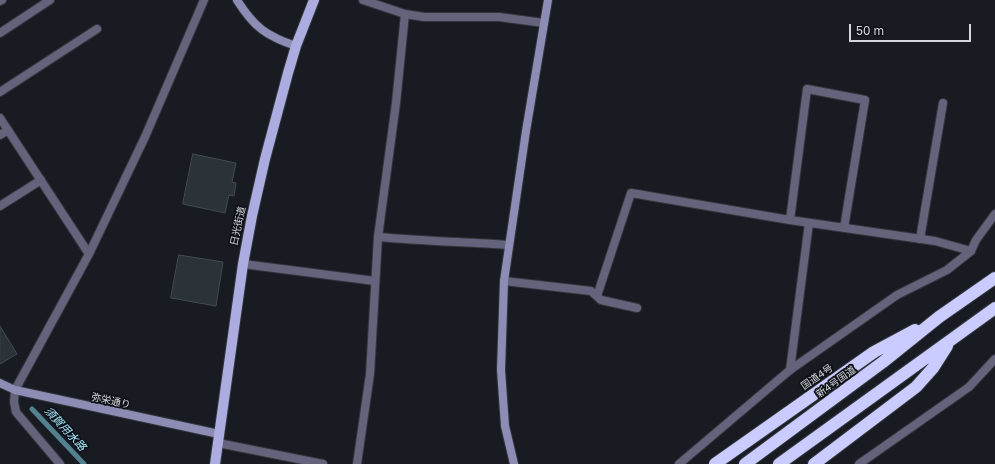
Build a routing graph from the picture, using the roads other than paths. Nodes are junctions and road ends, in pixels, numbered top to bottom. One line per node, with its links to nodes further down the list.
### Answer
1 (50, 0): 10 (street)
2 (204, 0): 27 (street)
3 (237, 0): 11 (street)
4 (314, 0): 11 (main road, 日光街道)
5 (363, 0): 7 (street)
6 (548, 0): 8 (street)
7 (405, 14): 8 (street); 23 (street)
8 (544, 22): 25 (street)
9 (97, 29): 12 (street)
10 (0, 33)
11 (296, 46): 28 (main road, 日光街道)
12 (0, 92)
13 (943, 103): 24 (street)
14 (0, 118): 15 (street)
15 (8, 130): 16 (street); 17 (street)
16 (0, 135)
17 (41, 180): 18 (street); 27 (street)
18 (0, 206)
19 (994, 217): 26 (street)
20 (790, 220): 21 (street); 22 (street); 32 (street)
21 (809, 223): 22 (street); 38 (street)
22 (844, 228): 24 (street)
23 (378, 237): 25 (street); 30 (street)
24 (920, 238): 26 (street)
25 (509, 245): 31 (street)
26 (971, 251): 38 (street)
27 (89, 254): 40 (street)
28 (243, 264): 30 (street); 41 (main road, 日光街道)
29 (995, 278): 35 (highway)
30 (375, 280): 45 (street)
31 (504, 281): 32 (street); 46 (street)
32 (596, 296): 33 (street)
33 (637, 308)
34 (995, 308): 36 (highway)
35 (939, 317): 48 (highway, 国道4号); 49 (highway, 新4号国道)
36 (951, 340): 50 (highway); 51 (highway)
37 (995, 359): 52 (street)
38 (790, 370): 47 (street)
39 (0, 383): 40 (street, 弥栄通り)
40 (15, 390): 41 (street, 弥栄通り); 42 (street)
41 (219, 438): 43 (main road, 日光街道); 44 (street)
42 (60, 464)
43 (215, 464)
44 (323, 464)
45 (357, 464)
46 (514, 464)
47 (679, 464)
48 (715, 464)
49 (745, 464)
50 (779, 464)
51 (814, 464)
52 (859, 464)

